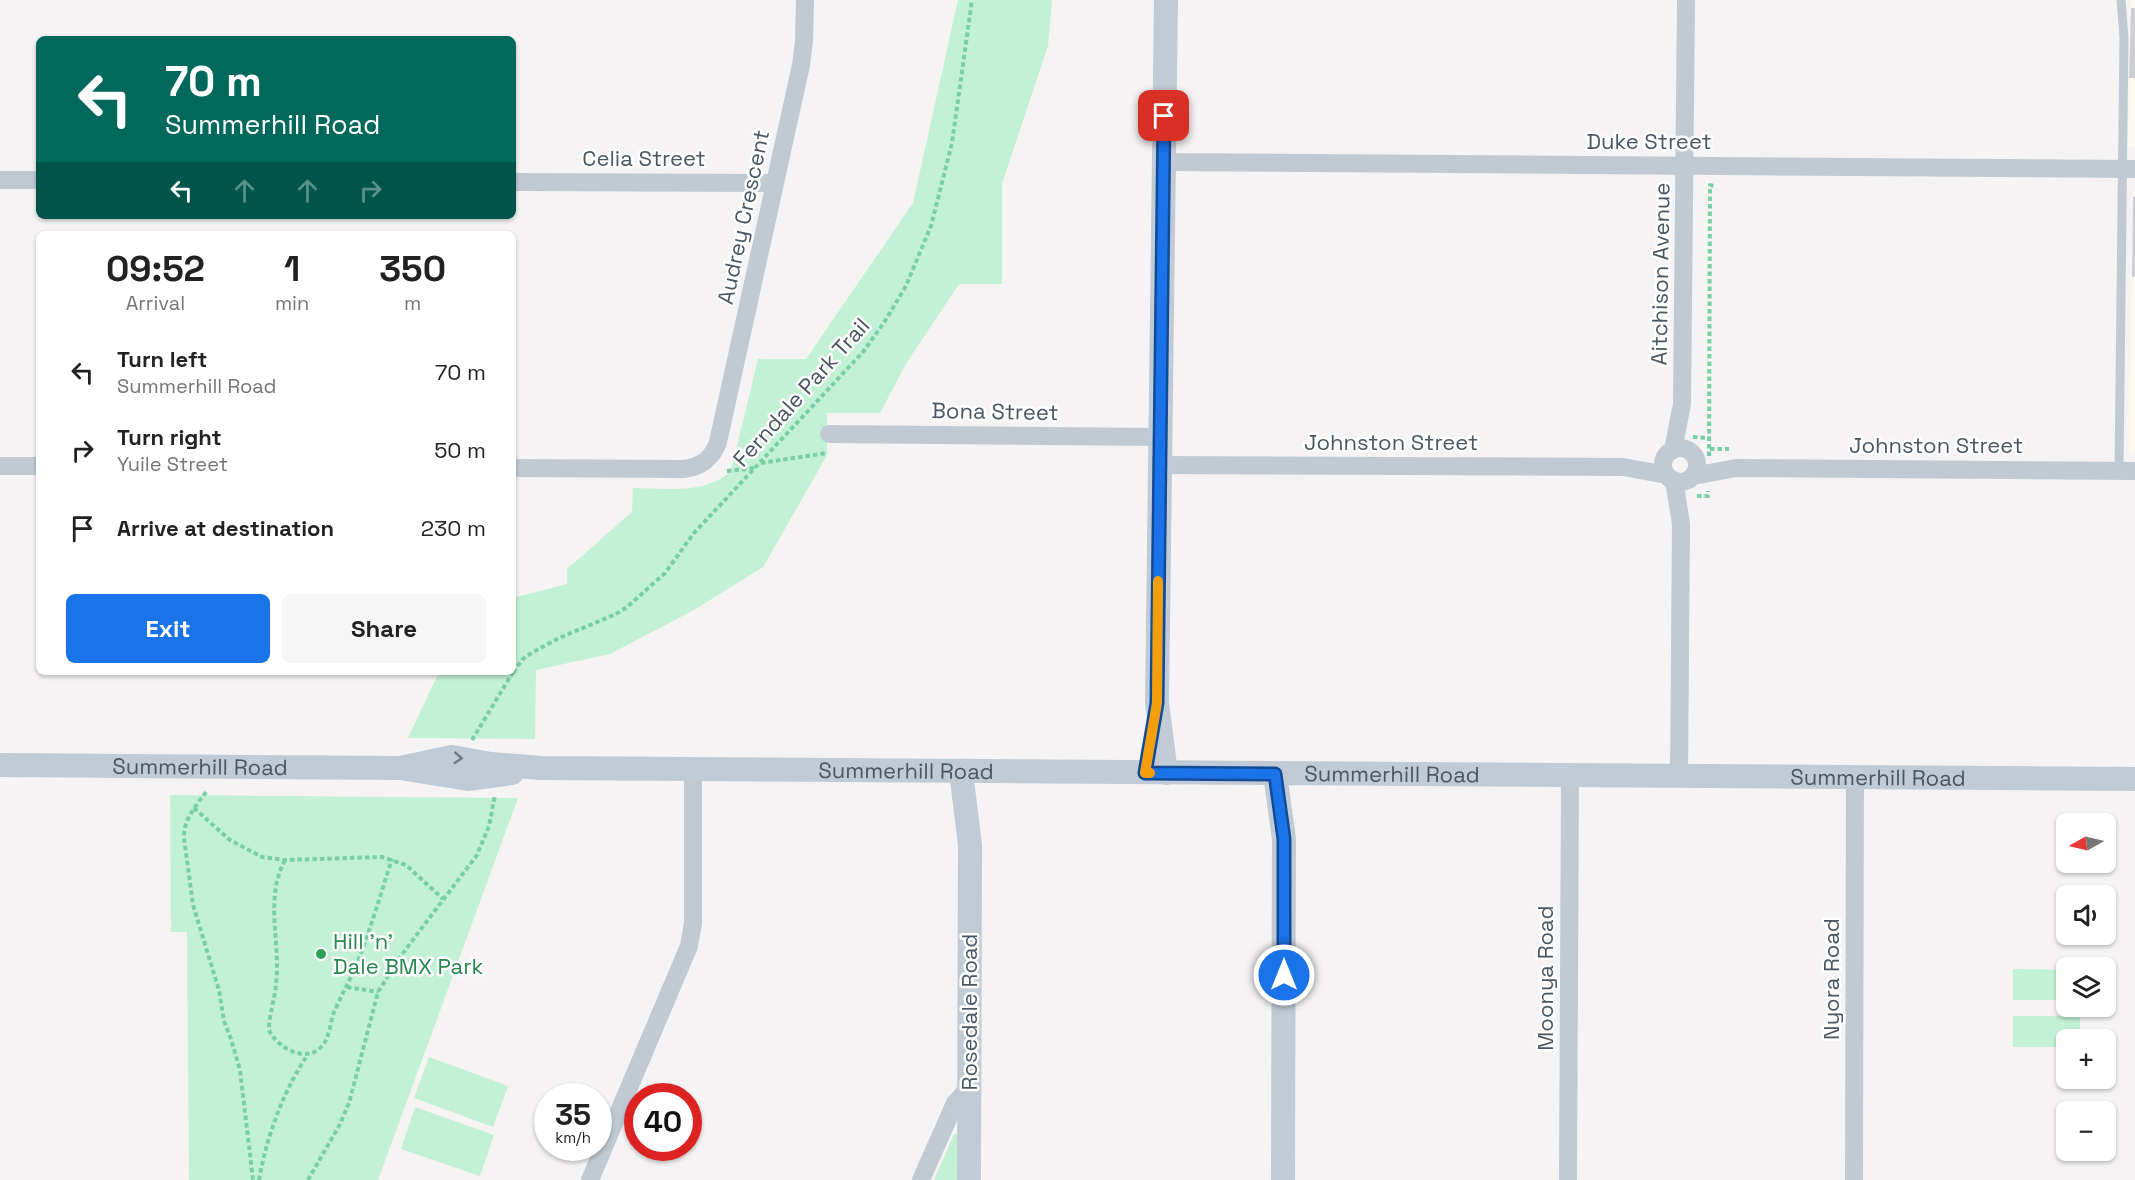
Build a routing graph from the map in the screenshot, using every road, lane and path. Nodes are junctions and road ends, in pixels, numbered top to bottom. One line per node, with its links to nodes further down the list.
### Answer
1 (805, 0): 12 (street, Audrey Crescent)
2 (972, 0): 17 (path, Ferndale Park Trail)
3 (1166, 0): 6 (main road)
4 (1686, 0): 7 (street, Aitchison Avenue)
5 (2121, 0): 8 (lane)
6 (1163, 162): 7 (street, Duke Street); 15 (main road)
7 (1685, 165): 8 (street, Duke Street); 18 (street, Aitchison Avenue)
8 (2129, 169): 25 (lane)
9 (0, 180): 10 (street)
10 (36, 180)
11 (516, 182): 12 (street, Celia Street)
12 (776, 183): 22 (street, Audrey Crescent)
13 (1722, 186): 18 (path)
14 (829, 434): 15 (street, Bona Street)
15 (1160, 437): 19 (main road)
16 (831, 453): 17 (path)
17 (760, 463): 23 (path, Ferndale Park Trail)
18 (1684, 464): 19 (street, Johnston Street); 25 (street, Johnston Street); 37 (street, Aitchison Avenue)
19 (1160, 465): 34 (main road)
20 (0, 466): 21 (street)
21 (36, 466)
22 (516, 468)
23 (756, 468): 24 (path); 26 (path, Ferndale Park Trail)
24 (727, 471)
25 (2127, 471)
26 (516, 668)
27 (511, 675): 28 (path, Ferndale Park Trail)
28 (473, 760): 30 (main road, Summerhill Road, one-way to 28); 31 (main road, Summerhill Road)
29 (0, 765): 30 (main road, Summerhill Road)
30 (400, 768): 31 (main road, Summerhill Road)
31 (542, 768): 32 (main road, Summerhill Road)
32 (693, 770): 33 (main road, Summerhill Road); 53 (street)
33 (970, 772): 34 (main road, Summerhill Road); 49 (main road, Rosedale Road)
34 (1155, 773): 35 (main road, Summerhill Road)
35 (1285, 774): 36 (main road, Summerhill Road); 56 (main road)
36 (1570, 775): 37 (main road, Summerhill Road); 57 (street, Moonya Road)
37 (1679, 776): 38 (main road, Summerhill Road)
38 (1855, 777): 39 (main road, Summerhill Road); 58 (street, Nyora Road)
39 (2135, 779)
40 (206, 792): 42 (path)
41 (488, 795): 45 (path)
42 (194, 808): 44 (path); 50 (path)
43 (392, 859): 44 (path); 45 (path); 46 (path)
44 (285, 860): 48 (path)
45 (443, 899): 47 (path)
46 (347, 987): 47 (path); 48 (path)
47 (378, 992): 52 (path)
48 (308, 1054): 51 (path)
49 (969, 1088): 54 (street); 55 (main road, Rosedale Road)
50 (253, 1180)
51 (259, 1180)
52 (308, 1180)
53 (590, 1180)
54 (921, 1180)
55 (969, 1180)
56 (1283, 1180)
57 (1568, 1180)
58 (1854, 1180)

